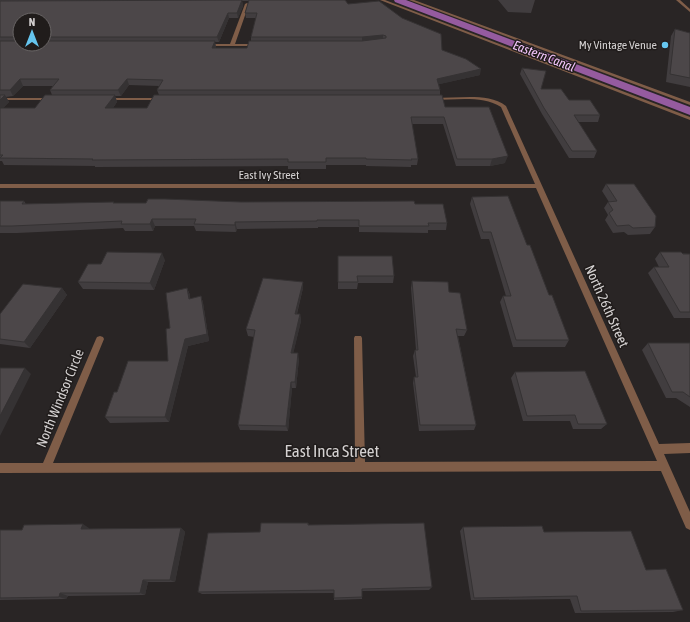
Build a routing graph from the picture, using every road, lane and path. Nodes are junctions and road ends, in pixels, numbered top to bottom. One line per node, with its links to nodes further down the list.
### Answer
1 (382, 0): 19 (lane)
2 (411, 0): 18 (lane)
3 (678, 0): 7 (lane)
4 (240, 4): 5 (street)
5 (248, 4): 6 (street); 9 (street)
6 (255, 4)
7 (690, 11)
8 (200, 45): 9 (street)
9 (232, 45): 10 (street)
10 (262, 45)
11 (488, 92): 17 (street)
12 (0, 99): 13 (street)
13 (55, 99)
14 (103, 99): 15 (street)
15 (166, 99)
16 (425, 99): 17 (street)
17 (486, 99): 21 (street, North 26th Street)
18 (690, 104)
19 (690, 119)
20 (0, 186): 21 (street, East Ivy Street)
21 (539, 186): 25 (street, North 26th Street)
22 (358, 338): 27 (street)
23 (100, 339): 29 (street, North Windsor Circle)
24 (690, 448): 25 (street)
25 (656, 449): 26 (street, North 26th Street)
26 (664, 466): 27 (street, East Inca Street); 30 (street, North 26th Street)
27 (360, 467): 29 (street, East Inca Street)
28 (0, 468): 29 (street, East Inca Street)
29 (46, 468)
30 (690, 524)

